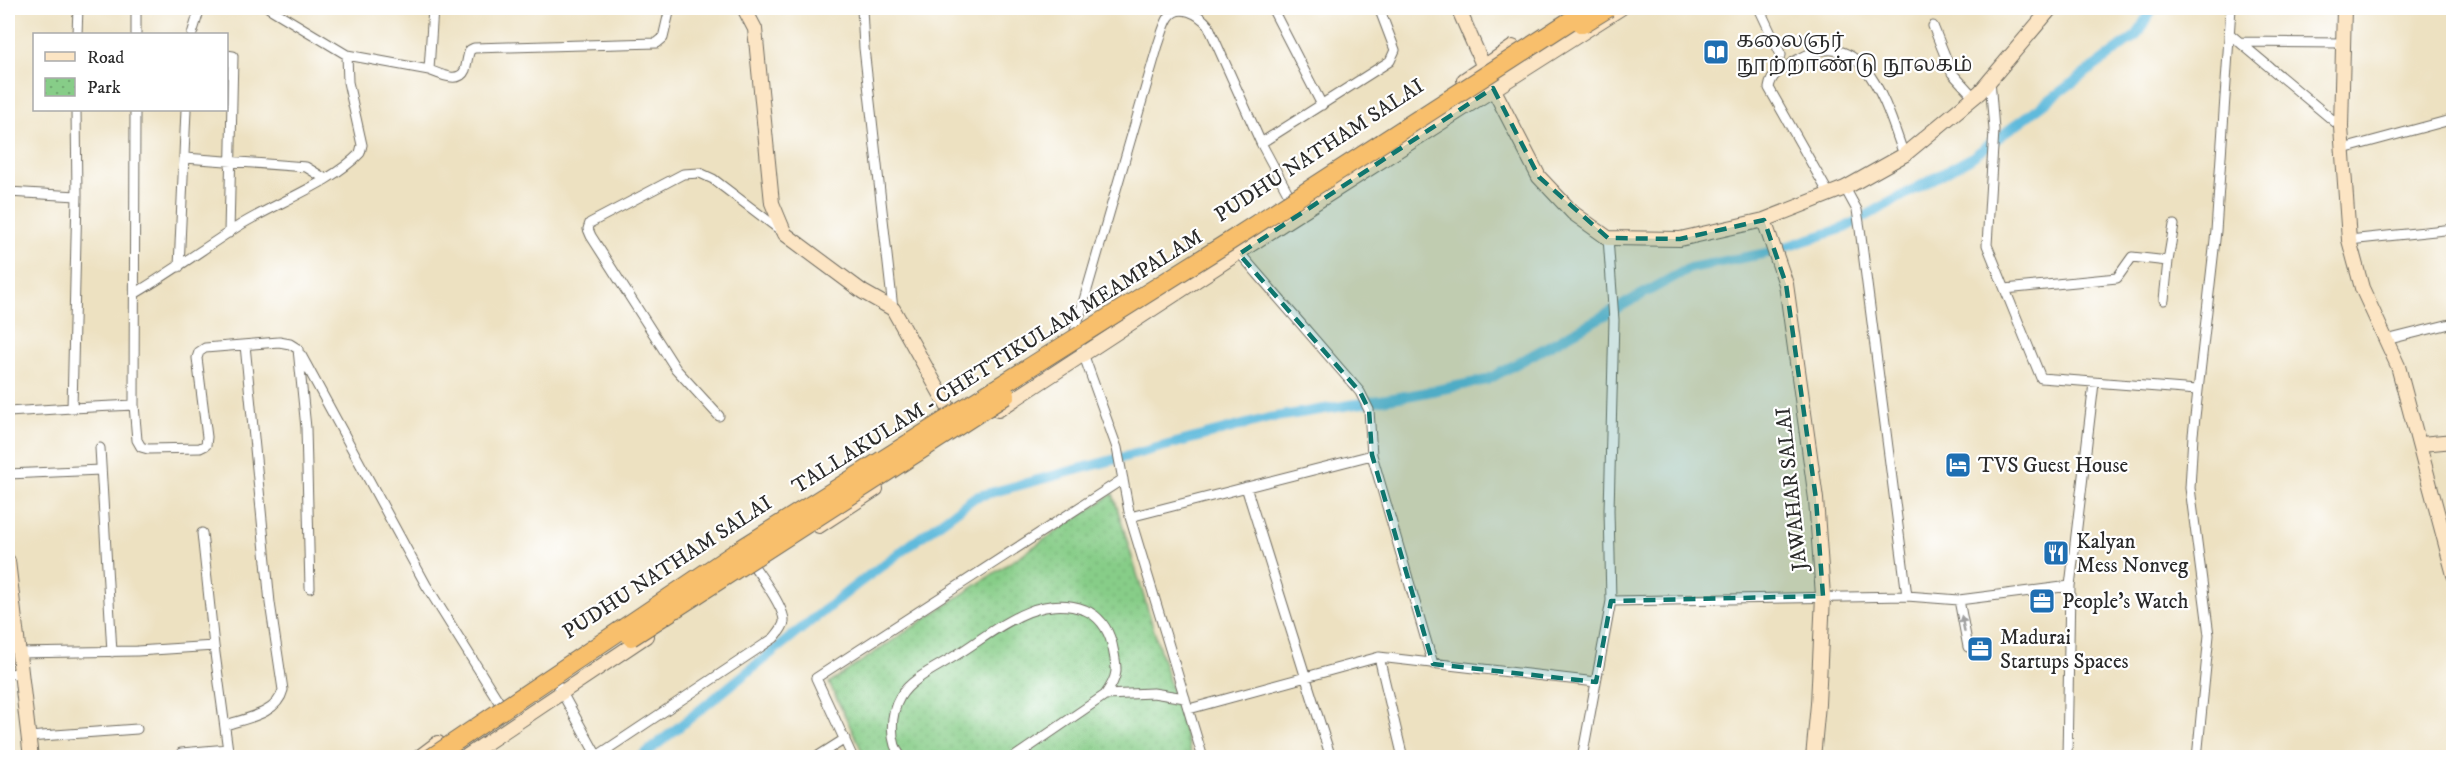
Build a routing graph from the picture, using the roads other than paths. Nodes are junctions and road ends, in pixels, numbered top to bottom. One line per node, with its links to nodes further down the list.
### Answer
1 (78, 8): 22 (street)
2 (136, 8): 23 (street)
3 (200, 8): 24 (street)
4 (268, 8): 29 (street)
5 (433, 8): 32 (street)
6 (670, 8): 32 (street)
7 (744, 8): 57 (main road)
8 (862, 8): 67 (street)
9 (1272, 8): 36 (street)
10 (1379, 8): 36 (street)
11 (1458, 8): 31 (main road)
12 (1578, 8): 31 (main road, PUDHU NATHAM SALAI)
13 (1590, 8): 127 (highway, TALLAKULAM - CHETTIKULAM MEAMPALAM, bridge)
14 (1608, 8): 128 (highway, TALLAKULAM - CHETTIKULAM MEAMPALAM, bridge)
15 (1621, 8): 34 (main road, PUDHU NATHAM SALAI)
16 (1759, 8): 30 (street)
17 (2051, 8): 33 (main road)
18 (2231, 8): 25 (street)
19 (2344, 8): 27 (main road)
20 (1199, 11): 42 (street); 69 (street)
21 (1933, 26): 35 (street)
22 (77, 33)
23 (136, 33)
24 (192, 33)
25 (2230, 35): 26 (street); 75 (street)
26 (2239, 42): 27 (street); 41 (street)
27 (2344, 43): 41 (main road)
28 (228, 55): 46 (street)
29 (347, 55): 32 (street); 47 (street)
30 (1781, 55)
31 (1483, 66): 34 (main road); 51 (main road, PUDHU NATHAM SALAI)
32 (429, 70)
33 (1990, 79): 35 (main road); 64 (street)
34 (1493, 88): 59 (main road); 61 (main road, PUDHU NATHAM SALAI)
35 (1974, 97): 44 (main road)
36 (1322, 105): 42 (street)
37 (76, 111): 52 (street)
38 (135, 111): 65 (street)
39 (186, 111): 45 (street)
40 (2454, 119): 43 (street)
41 (2341, 127): 43 (main road)
42 (1262, 143): 51 (street)
43 (2343, 149): 60 (main road)
44 (1904, 155): 48 (main road); 50 (street)
45 (184, 158): 46 (street); 63 (street)
46 (230, 161): 47 (street); 56 (street)
47 (324, 178): 56 (street)
48 (1845, 188): 50 (main road); 100 (street)
49 (8, 192): 52 (street)
50 (1829, 194): 53 (main road)
51 (1289, 195): 58 (main road, PUDHU NATHAM SALAI)
52 (77, 196): 77 (street)
53 (1764, 220): 59 (main road); 99 (main road, JAWAHAR SALAI)
54 (2174, 225): 62 (street)
55 (2454, 229): 60 (street)
56 (229, 233): 63 (street)
57 (785, 234): 67 (main road); 80 (street)
58 (1227, 235): 61 (street); 69 (main road, PUDHU NATHAM SALAI)
59 (1608, 238): 102 (street)
60 (2349, 240): 70 (main road)
61 (1239, 254): 73 (main road, PUDHU NATHAM SALAI); 85 (street)
62 (2168, 261): 64 (street); 66 (street)
63 (179, 267): 65 (street)
64 (2005, 290): 74 (street)
65 (136, 293): 76 (street)
66 (2164, 300)
67 (893, 309): 78 (main road)
68 (2454, 323): 70 (street)
69 (1075, 330): 73 (street); 78 (main road, PUDHU NATHAM SALAI)
70 (2386, 340): 83 (main road)
71 (245, 345): 72 (street); 76 (street); 118 (street)
72 (298, 349): 98 (street); 116 (street)
73 (1083, 354): 81 (main road, PUDHU NATHAM SALAI); 88 (street)
74 (2094, 383): 75 (street); 97 (street)
75 (2198, 390): 140 (street)
76 (134, 405): 77 (street)
77 (72, 408): 79 (street)
78 (949, 409): 81 (main road); 92 (main road, PUDHU NATHAM SALAI)
79 (8, 412)
80 (718, 416)
81 (963, 433): 94 (main road, PUDHU NATHAM SALAI)
82 (2454, 441): 83 (main road)
83 (2421, 444): 95 (main road)
84 (100, 448): 86 (street)
85 (1372, 455): 89 (street); 108 (street)
86 (101, 470): 87 (street); 105 (street)
87 (8, 474)
88 (1122, 478): 90 (street); 121 (street)
89 (1246, 487): 90 (street); 111 (street)
90 (1130, 517): 115 (street)
91 (202, 533): 103 (street)
92 (739, 544): 94 (street); 109 (main road, PUDHU NATHAM SALAI)
93 (8, 561): 96 (main road)
94 (755, 567): 113 (main road, PUDHU NATHAM SALAI); 124 (street)
95 (2454, 575)
96 (9, 582): 106 (main road)
97 (2070, 586): 101 (street); 139 (street)
98 (310, 588)
99 (1822, 596): 100 (street); 102 (street); 138 (main road, JAWAHAR SALAI)
100 (1907, 596): 101 (street)
101 (1959, 600): 104 (street, one-way to 101)
102 (1611, 601): 112 (street)
103 (214, 646): 105 (street); 118 (street)
104 (1968, 647)
105 (112, 652): 106 (street)
106 (18, 653): 110 (main road)
107 (1378, 657): 108 (street); 111 (street); 136 (street)
108 (1433, 664): 112 (street)
109 (549, 668): 113 (street); 116 (main road, PUDHU NATHAM SALAI)
110 (14, 674): 120 (main road)
111 (1307, 677): 117 (street); 135 (street)
112 (1596, 682): 137 (street)
113 (562, 692): 124 (street); 129 (main road, PUDHU NATHAM SALAI)
114 (1105, 695): 115 (street); 132 (street); 133 (street)
115 (1185, 698): 117 (street)
116 (499, 702): 126 (main road, PUDHU NATHAM SALAI)
117 (1189, 710): 134 (street)
118 (226, 725): 123 (street)
119 (137, 729): 120 (street)
120 (28, 737): 125 (main road)
121 (845, 739): 130 (street); 131 (street)
122 (181, 753): 123 (street)
123 (228, 753)
124 (597, 757)
125 (31, 758)
126 (418, 758)
127 (431, 758)
128 (449, 758)
129 (464, 758)
130 (815, 758)
131 (854, 758)
132 (902, 758)
133 (1013, 758)
134 (1203, 758)
135 (1331, 758)
136 (1402, 758)
137 (1582, 758)
138 (1813, 758)
139 (2067, 758)
140 (2198, 758)

